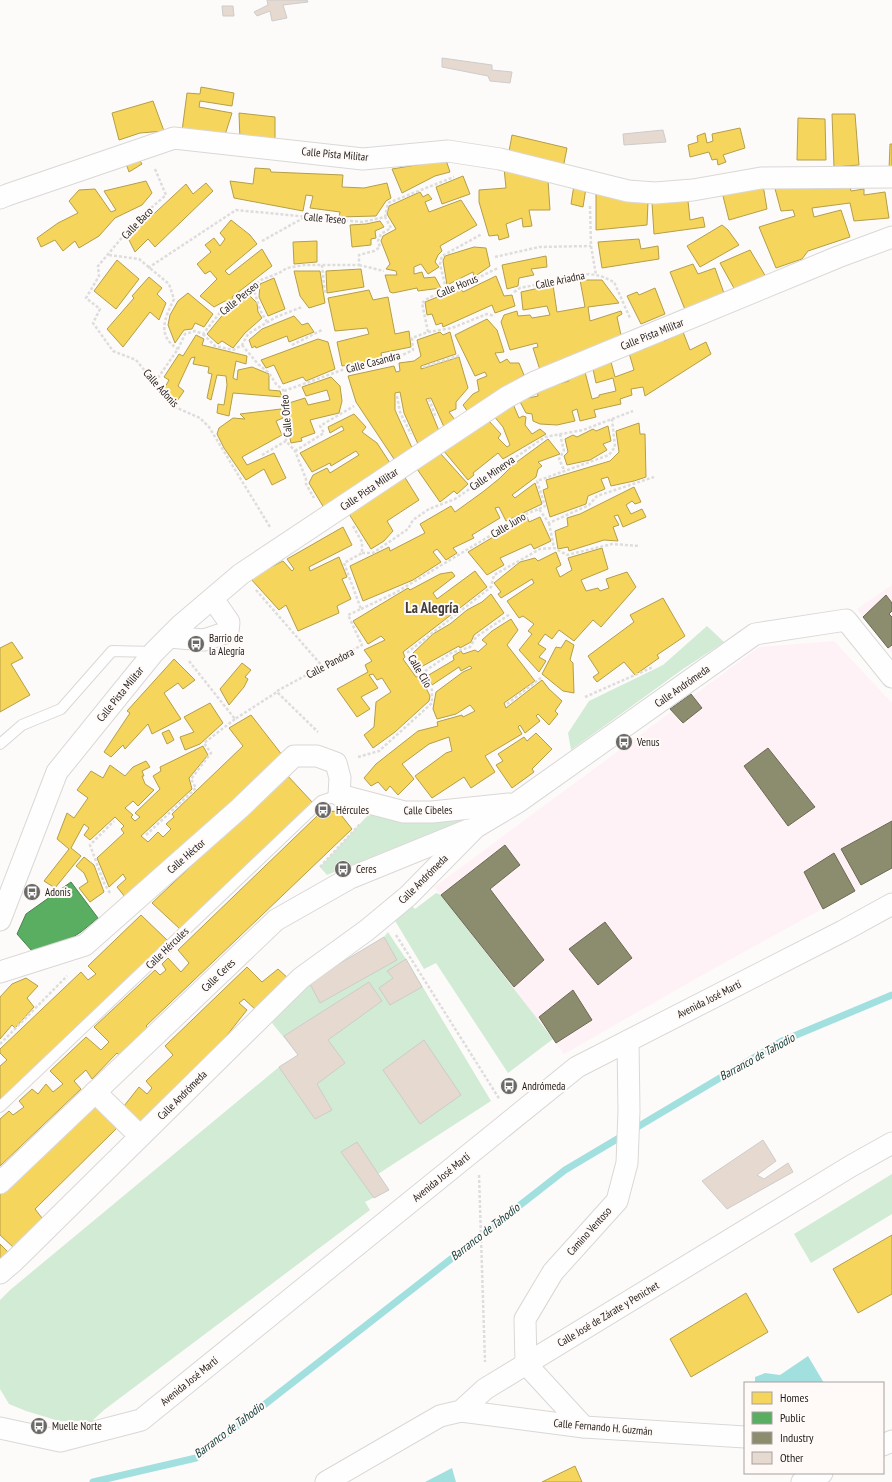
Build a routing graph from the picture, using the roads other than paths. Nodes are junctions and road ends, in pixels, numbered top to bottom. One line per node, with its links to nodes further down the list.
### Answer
1 (892, 177): 2 (street, Calle Pista Militar)
2 (0, 198)
3 (892, 237): 4 (street, Calle Pista Militar)
4 (213, 599): 5 (street, Calle Pista Militar); 5 (street)
5 (169, 637): 6 (street, Calle Pista Militar)
6 (154, 652): 8 (lane); 13 (street, Calle Pista Militar)
7 (892, 677): 10 (street, Calle Andrómeda)
8 (0, 744)
9 (339, 795): 10 (street, Calle Cibeles); 14 (street, Calle Héctor); 17 (lane, Calle Hércules)
10 (518, 802): 11 (street, Calle Andrómeda)
11 (476, 826): 16 (street, Calle Ceres); 18 (street, Calle Andrómeda)
12 (892, 904): 15 (street, Avenida José Martí)
13 (0, 920)
14 (0, 972)
15 (628, 1041): 22 (street, Camino Ventoso); 25 (street, Avenida José Martí)
16 (95, 1092): 18 (street); 20 (street, Calle Ceres)
17 (0, 1106)
18 (140, 1136): 21 (street, Calle Andrómeda)
19 (892, 1143): 22 (street, Calle José de Zárate y Penichet)
20 (0, 1183)
21 (0, 1273)
22 (526, 1364): 23 (street, Calle José de Zárate y Penichet); 24 (street)
23 (461, 1411): 24 (street, Calle Fernando H. Guzmán); 28 (street, Calle José de Zárate y Penichet)
24 (584, 1427): 26 (street, Calle Fernando H. Guzmán)
25 (0, 1428)
26 (744, 1437)
27 (820, 1474): 29 (street)
28 (326, 1482)
29 (802, 1482)

